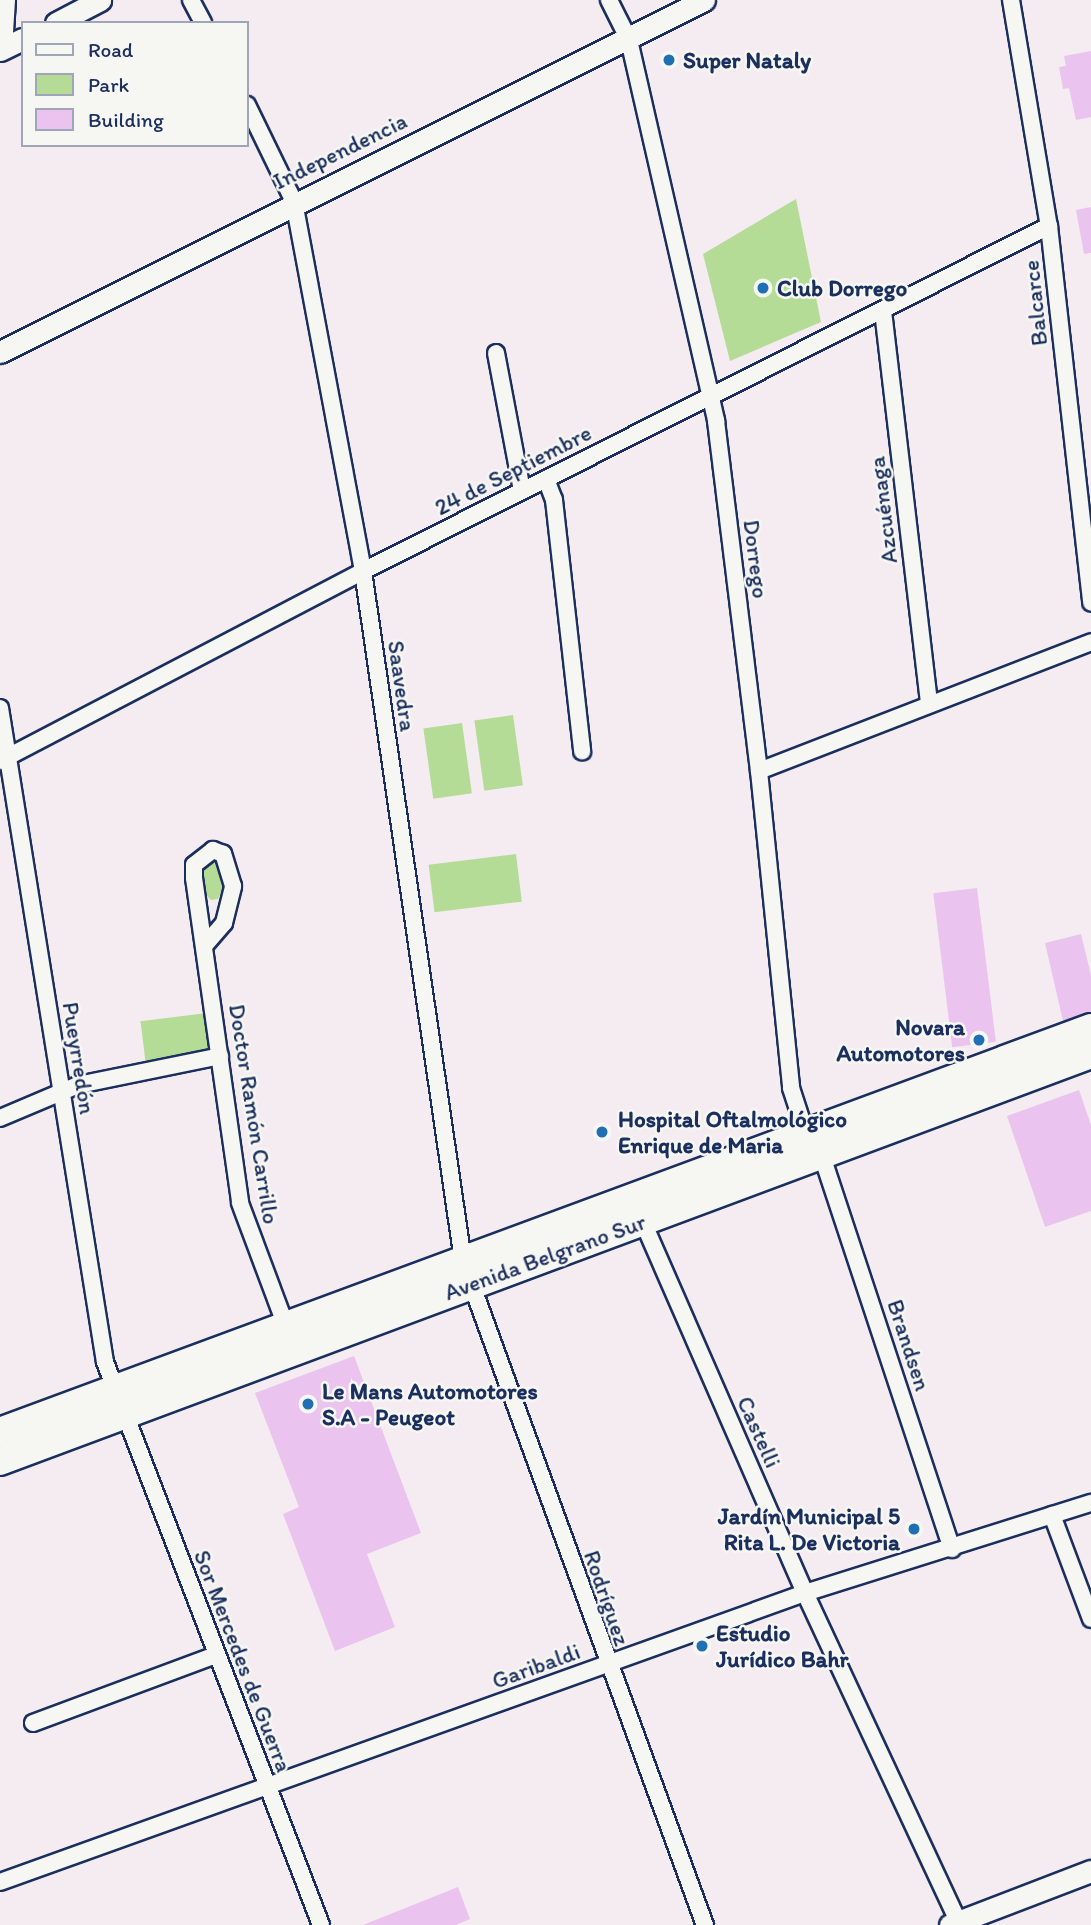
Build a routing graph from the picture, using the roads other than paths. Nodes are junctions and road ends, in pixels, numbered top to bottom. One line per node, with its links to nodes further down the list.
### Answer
1 (7, 0): 10 (street)
2 (100, 0): 7 (street)
3 (191, 0): 8 (street)
4 (609, 0): 9 (street, Dorrego)
5 (704, 0): 9 (street, Independencia)
6 (1012, 0): 13 (street, Balcarce)
7 (60, 21)
8 (202, 21)
9 (629, 40): 12 (street, Independencia); 17 (street, Dorrego)
10 (9, 46)
11 (248, 107): 12 (street, Saavedra)
12 (294, 202): 15 (street, Independencia); 20 (street, Saavedra)
13 (1049, 226): 14 (street, 24 de Septiembre); 21 (street, Balcarce)
14 (883, 311): 17 (street, 24 de Septiembre); 23 (street, Azcuénaga)
15 (0, 352)
16 (496, 353): 19 (street)
17 (712, 395): 18 (street, 24 de Septiembre); 27 (street, Dorrego)
18 (546, 479): 19 (street, 24 de Septiembre); 25 (street)
19 (523, 491): 20 (street, 24 de Septiembre)
20 (363, 571): 26 (street, 24 de Septiembre); 36 (street, Saavedra)
21 (1091, 603)
22 (1091, 642): 23 (street)
23 (929, 703): 27 (street)
24 (0, 708): 26 (street, Pueyrredón)
25 (582, 751)
26 (3, 759): 32 (street, Pueyrredón)
27 (759, 771): 34 (street, Dorrego)
28 (205, 945): 28 (street, Doctor Ramón Carrillo); 31 (street, Doctor Ramón Carrillo)
29 (1091, 1028): 34 (highway, Avenida Belgrano Sur)
30 (1091, 1054): 34 (highway, Avenida Belgrano Sur)
31 (220, 1056): 32 (street); 37 (street, Doctor Ramón Carrillo)
32 (61, 1090): 33 (street); 38 (street, Pueyrredón)
33 (0, 1118)
34 (814, 1145): 35 (highway, Avenida Belgrano Sur); 36 (highway, Avenida Belgrano Sur); 43 (street, Brandsen)
35 (643, 1222): 36 (highway, Avenida Belgrano Sur); 44 (street, Castelli)
36 (468, 1272): 37 (highway, Avenida Belgrano Sur); 38 (highway, Avenida Belgrano Sur); 47 (street, Rodríguez)
37 (286, 1326): 38 (highway, Avenida Belgrano Sur)
38 (121, 1400): 39 (highway, Avenida Belgrano Sur); 40 (highway, Avenida Belgrano Sur); 46 (street, Sor Mercedes de Guerra)
39 (0, 1432)
40 (0, 1461)
41 (1091, 1503): 42 (street, Garibaldi)
42 (1052, 1516): 43 (street, Garibaldi); 45 (street)
43 (952, 1549): 44 (street, Garibaldi)
44 (805, 1593): 47 (street, Garibaldi); 52 (street, Castelli)
45 (1091, 1619)
46 (216, 1655): 48 (street); 49 (street, Sor Mercedes de Guerra)
47 (606, 1664): 49 (street, Garibaldi); 54 (street, Rodríguez)
48 (33, 1723)
49 (267, 1788): 51 (street, Garibaldi); 53 (street, Sor Mercedes de Guerra)
50 (1091, 1871): 52 (street)
51 (0, 1882)
52 (956, 1924)
53 (321, 1925)
54 (705, 1925)

